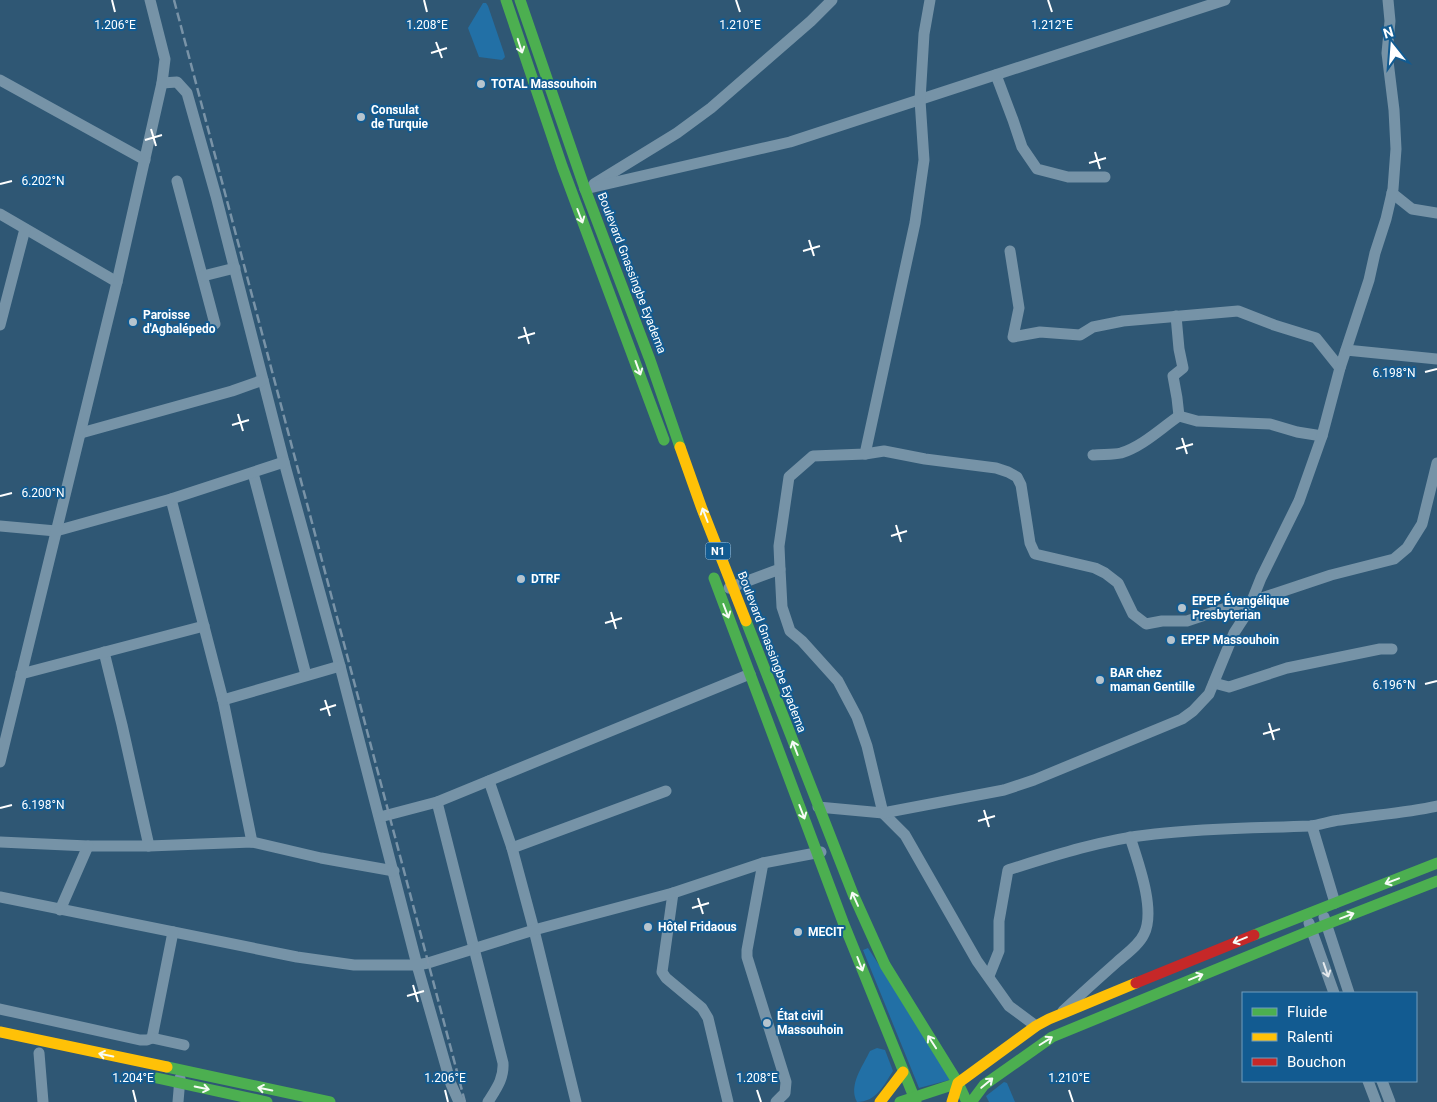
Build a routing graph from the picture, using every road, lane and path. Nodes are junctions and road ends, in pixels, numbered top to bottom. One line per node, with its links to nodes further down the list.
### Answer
1 (150, 0): 10 (street)
2 (506, 0): 16 (main road, one-way to 16)
3 (520, 0): 15 (main road, Boulevard Gnassingbe Eyadema / N1)
4 (832, 0): 15 (street)
5 (930, 0): 11 (street)
6 (1225, 0): 8 (street)
7 (1388, 0): 17 (street)
8 (996, 75): 11 (street); 13 (street)
9 (0, 80): 12 (street)
10 (162, 83): 12 (street); 22 (street)
11 (920, 100): 15 (street); 36 (street)
12 (145, 160): 24 (street)
13 (1105, 177)
14 (176, 182): 23 (street)
15 (586, 189): 16 (street); 46 (main road, Boulevard Gnassingbe Eyadema / N1, one-way to 15)
16 (572, 194): 35 (main road, one-way to 35)
17 (1392, 194): 18 (street); 28 (street)
18 (1437, 213)
19 (0, 214): 20 (street)
20 (25, 229): 24 (street); 27 (street)
21 (1010, 251): 25 (street)
22 (235, 268): 23 (street); 31 (street)
23 (203, 276): 26 (street)
24 (117, 282): 33 (street)
25 (1176, 316): 30 (street); 32 (street)
26 (215, 324)
27 (0, 325)
28 (1346, 350): 29 (street); 30 (street)
29 (1437, 359)
30 (1340, 368): 34 (street)
31 (263, 380): 33 (street); 38 (street)
32 (1179, 416): 34 (street); 37 (street)
33 (80, 433): 43 (street)
34 (1322, 436): 48 (street)
35 (666, 447)
36 (865, 454): 45 (street); 48 (street)
37 (1093, 455)
38 (284, 462): 40 (street); 52 (street)
39 (1437, 463): 48 (street)
40 (253, 473): 41 (street); 55 (street)
41 (171, 499): 43 (street); 49 (street)
42 (0, 526): 43 (street)
43 (56, 531): 53 (street)
44 (710, 565): 47 (main road, N1)
45 (780, 569): 46 (street); 65 (street)
46 (732, 587): 47 (street); 64 (main road, Boulevard Gnassingbe Eyadema / N1, one-way to 46)
47 (718, 591): 54 (main road, N1, one-way to 54)
48 (1253, 601): 56 (street)
49 (204, 626): 51 (street); 57 (street)
50 (1392, 649): 56 (street)
51 (104, 652): 53 (street); 72 (street)
52 (340, 666): 55 (street); 66 (street)
53 (21, 674): 58 (street)
54 (750, 674): 60 (street); 75 (main road, N1, one-way to 75)
55 (306, 676): 57 (street)
56 (1214, 683): 65 (street)
57 (223, 700): 70 (street)
58 (5, 720): 59 (street)
59 (0, 762)
60 (489, 781): 62 (street); 73 (street)
61 (666, 791): 73 (street)
62 (437, 802): 66 (street); 90 (street)
63 (1437, 806): 67 (street)
64 (818, 807): 65 (street); 74 (main road, Boulevard Gnassingbe Eyadema / N1)
65 (883, 813): 92 (street)
66 (380, 818): 78 (street)
67 (1312, 826): 68 (street); 82 (street)
68 (1130, 837): 92 (street); 96 (street)
69 (0, 842): 71 (street)
70 (252, 842): 72 (street); 78 (street)
71 (88, 846): 72 (street); 84 (street)
72 (149, 846)
73 (512, 848): 87 (street)
74 (834, 848): 75 (street); 110 (main road, Boulevard Gnassingbe Eyadema / N1, one-way to 74)
75 (817, 852): 76 (street); 105 (main road, N1, one-way to 105)
76 (762, 863): 80 (street); 121 (street)
77 (1437, 863): 82 (main road, one-way to 82)
78 (394, 871): 91 (street)
79 (1437, 881): 86 (main road, one-way to 79)
80 (672, 893): 87 (street); 120 (street)
81 (0, 897): 84 (street)
82 (1335, 903): 83 (main road)
83 (1321, 908): 85 (main road); 86 (street)
84 (60, 910): 89 (street)
85 (1306, 914): 88 (street); 96 (main road, one-way to 96)
86 (1327, 924): 88 (main road); 94 (street)
87 (534, 930): 90 (street); 119 (street)
88 (1312, 930): 93 (street, one-way to 93); 103 (main road, one-way to 88)
89 (173, 932): 91 (street); 99 (street)
90 (475, 949): 91 (street); 118 (street)
91 (417, 965): 117 (street)
92 (989, 976): 97 (street)
93 (1334, 992)
94 (1350, 992)
95 (0, 1009): 99 (street)
96 (1060, 1014): 97 (main road)
97 (1036, 1026): 101 (main road)
98 (0, 1032): 104 (main road, one-way to 98)
99 (152, 1038): 100 (street)
100 (184, 1044)
101 (1001, 1052): 103 (main road); 110 (main road)
102 (40, 1053): 113 (street)
103 (1010, 1065): 112 (main road, one-way to 103)
104 (181, 1071): 109 (street); 116 (main road, one-way to 104)
105 (903, 1072): 111 (main road, N1); 122 (main road)
106 (142, 1075): 109 (main road)
107 (1368, 1082): 124 (street)
108 (1382, 1082): 125 (street)
109 (180, 1083): 114 (street); 115 (main road, one-way to 115)
110 (958, 1083): 111 (main road); 112 (main road, Boulevard Gnassingbe Eyadema / N1)
111 (915, 1100): 123 (main road)
112 (964, 1101)
113 (43, 1102)
114 (178, 1102)
115 (267, 1102)
116 (330, 1102)
117 (459, 1102)
118 (488, 1102)
119 (576, 1102)
120 (728, 1102)
121 (776, 1102)
122 (880, 1102)
123 (900, 1102)
124 (1376, 1102)
125 (1390, 1102)

